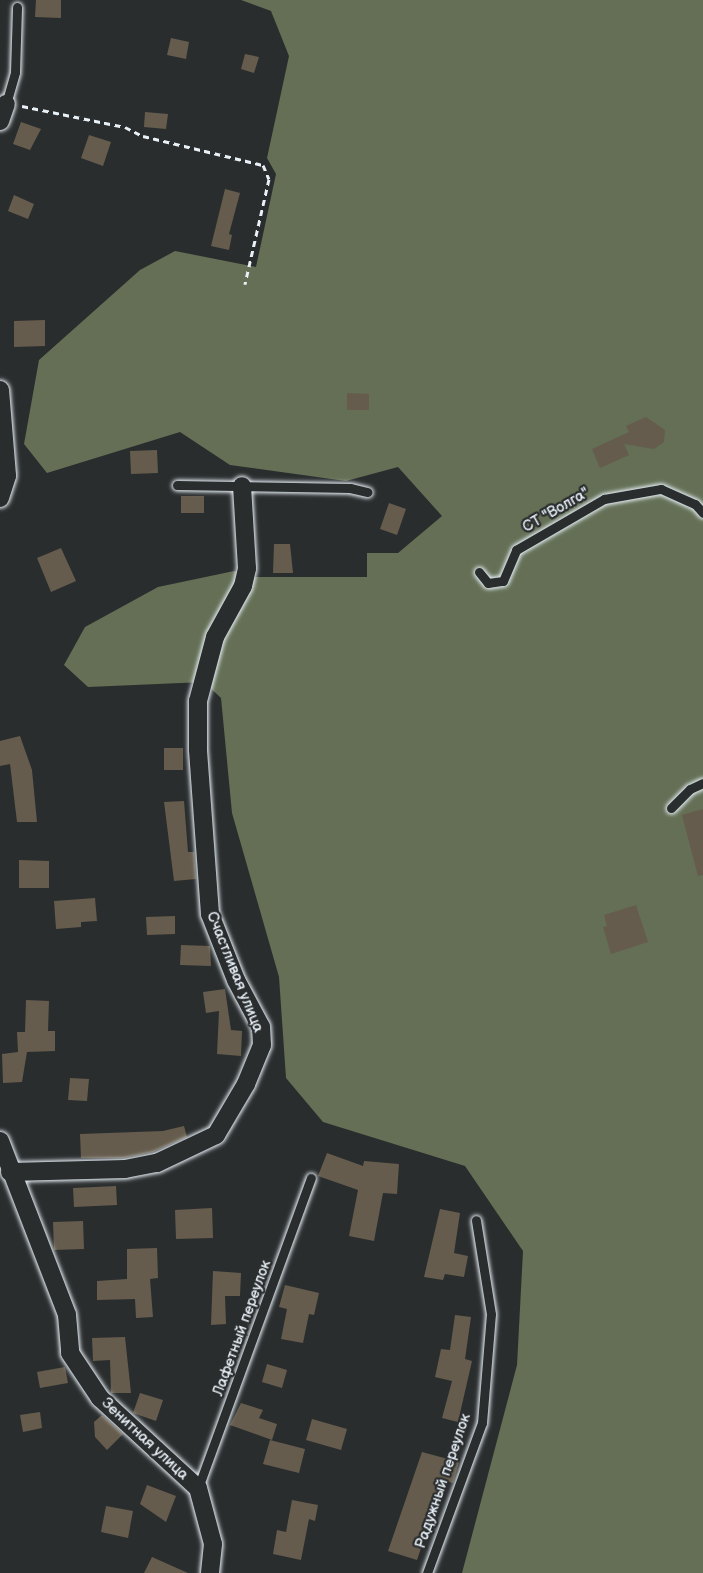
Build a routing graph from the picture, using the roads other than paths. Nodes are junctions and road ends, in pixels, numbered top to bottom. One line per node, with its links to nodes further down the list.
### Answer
1 (17, 7): 2 (lane)
2 (3, 103): 3 (street)
3 (0, 121)
4 (0, 390): 8 (street)
5 (177, 484): 6 (lane)
6 (242, 486): 7 (lane); 14 (street, Счастливая улица)
7 (368, 492)
8 (0, 498)
9 (703, 513): 10 (lane, СТ "Волга")
10 (479, 572)
11 (703, 783): 12 (lane)
12 (671, 808)
13 (0, 1141): 14 (street, Зенитная улица)
14 (10, 1172): 17 (street, Зенитная улица)
15 (311, 1178): 17 (lane, Лафетный переулок)
16 (476, 1220): 19 (lane, Радужный переулок)
17 (198, 1488): 18 (street, Зенитная улица)
18 (210, 1573)
19 (427, 1573)

